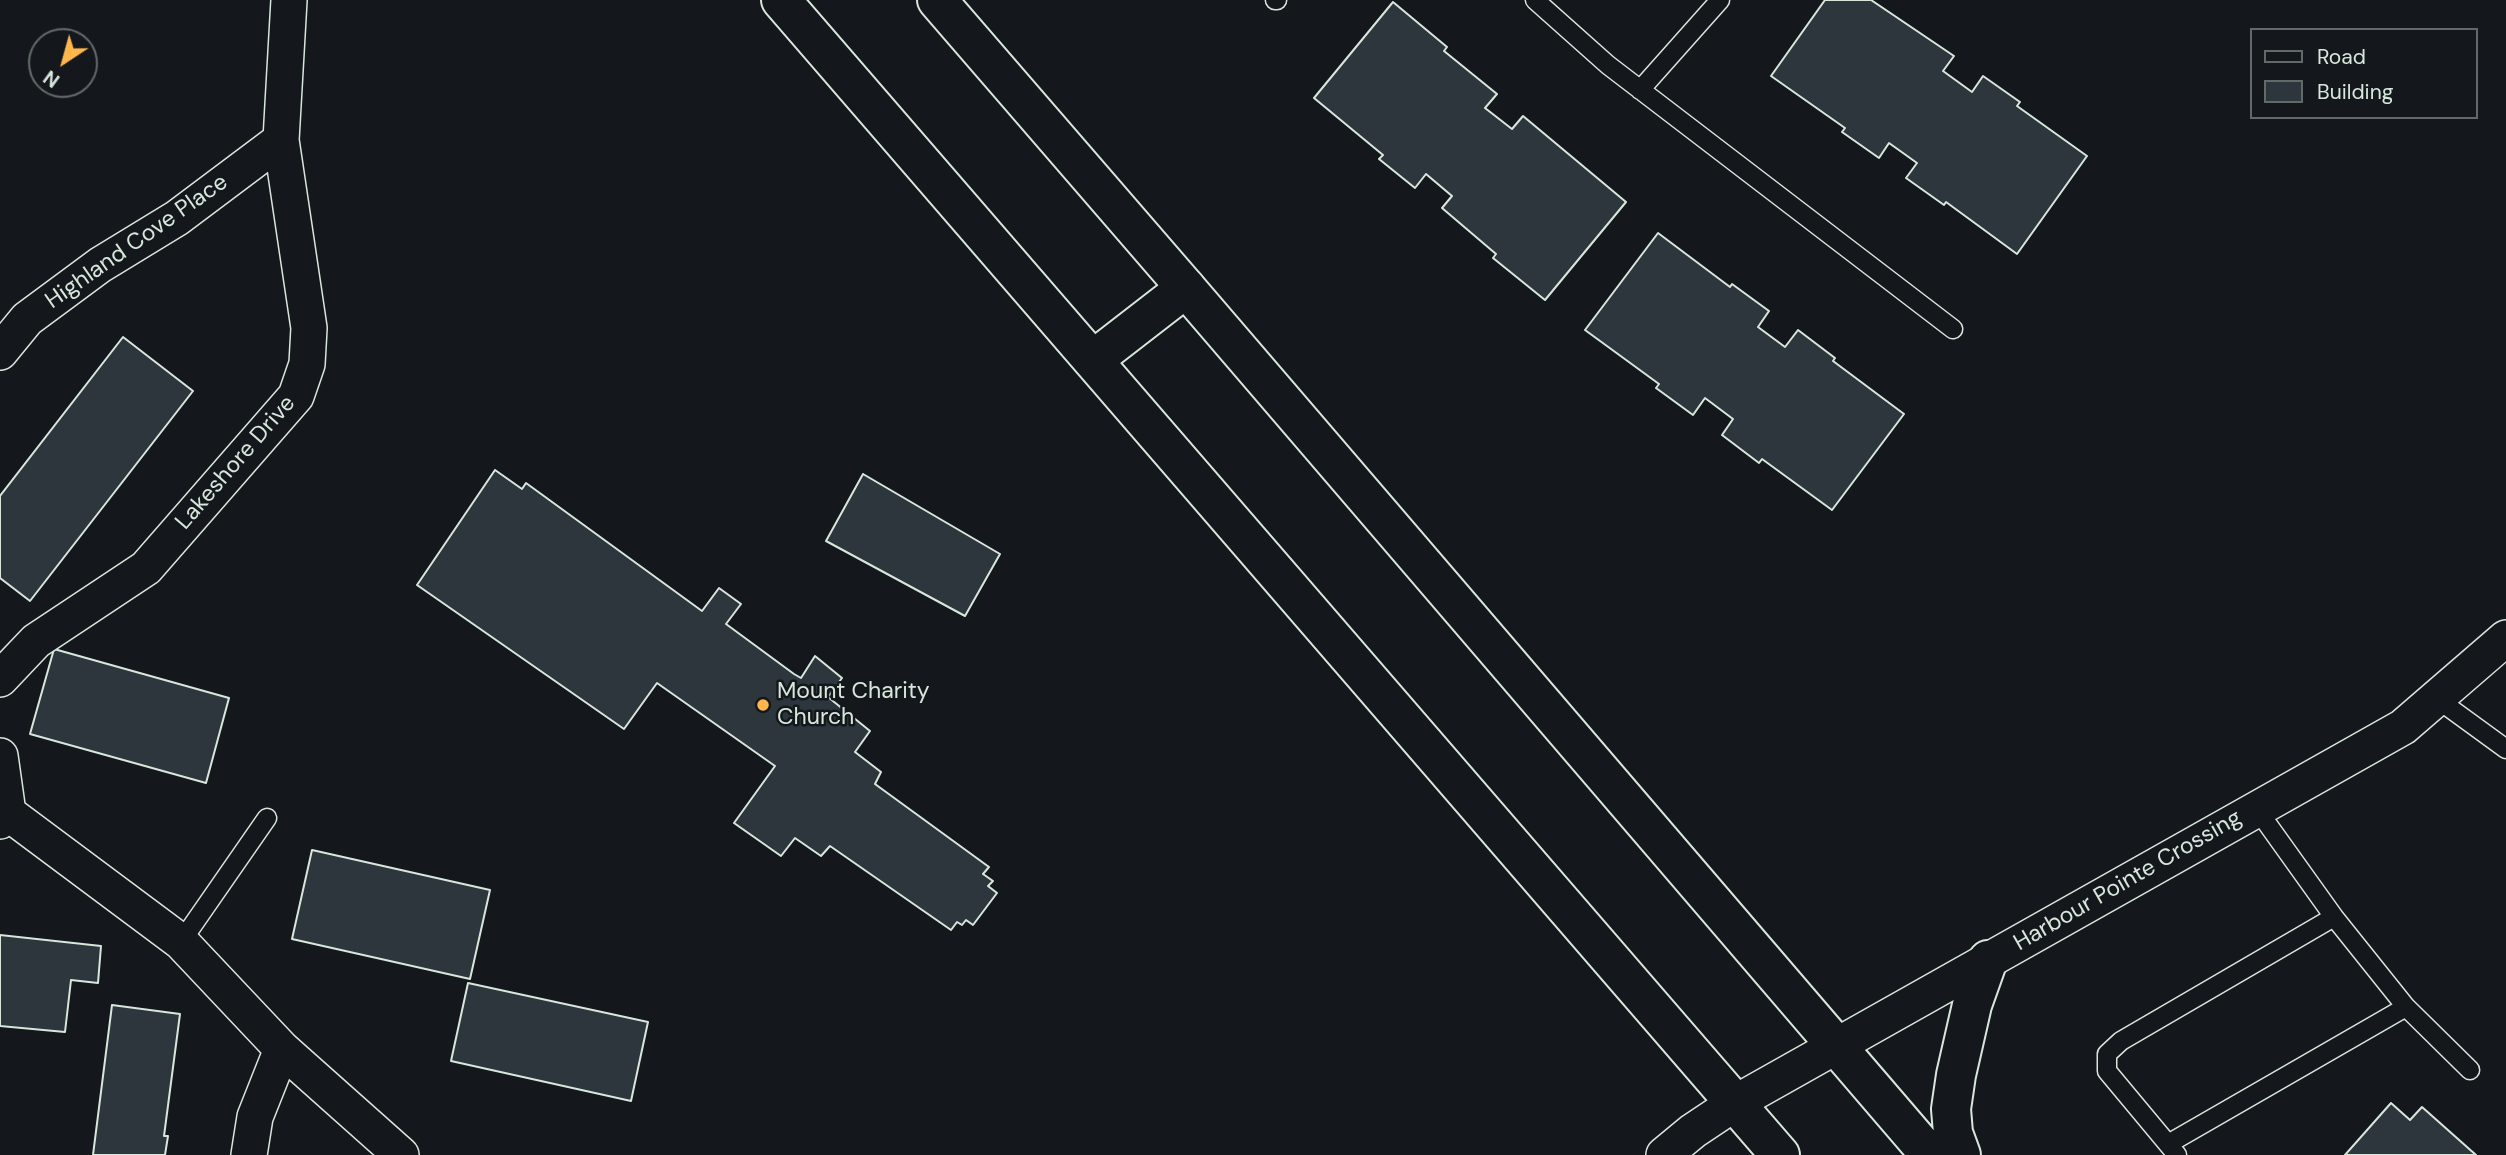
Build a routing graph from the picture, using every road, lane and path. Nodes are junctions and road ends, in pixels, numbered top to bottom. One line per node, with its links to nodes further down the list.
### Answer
1 (289, 0): 7 (street, Lakeshore Drive)
2 (781, 0): 11 (main road)
3 (937, 0): 8 (main road)
4 (1535, 0): 6 (lane)
5 (1720, 0): 6 (lane)
6 (1640, 89): 9 (lane)
7 (282, 140): 10 (street, Highland Cove Place); 13 (street, Lakeshore Drive)
8 (1186, 288): 11 (main road); 24 (main road)
9 (1953, 329)
10 (0, 352)
11 (1093, 360): 27 (main road)
12 (2506, 638): 14 (street, Harbour Pointe Crossing)
13 (0, 679)
14 (2436, 698): 15 (lane); 17 (street, Harbour Pointe Crossing)
15 (2506, 749)
16 (0, 756): 18 (street)
17 (2256, 808): 20 (lane); 22 (street, Harbour Pointe Crossing)
18 (4, 817): 21 (street)
19 (267, 818): 21 (lane)
20 (2334, 917): 23 (lane); 28 (lane)
21 (181, 942): 25 (street)
22 (1988, 960): 24 (street, Harbour Pointe Crossing); 34 (main road)
23 (2406, 1007): 26 (lane); 28 (lane)
24 (1836, 1047): 27 (street, Harbour Pointe Crossing); 33 (main road)
25 (282, 1049): 29 (street); 30 (street)
26 (2470, 1070)
27 (1735, 1103): 31 (street, Harbour Pointe Crossing); 32 (main road)
28 (2172, 1149)
29 (249, 1155)
30 (401, 1155)
31 (1664, 1155)
32 (1780, 1155)
33 (1930, 1155)
34 (1961, 1155)

